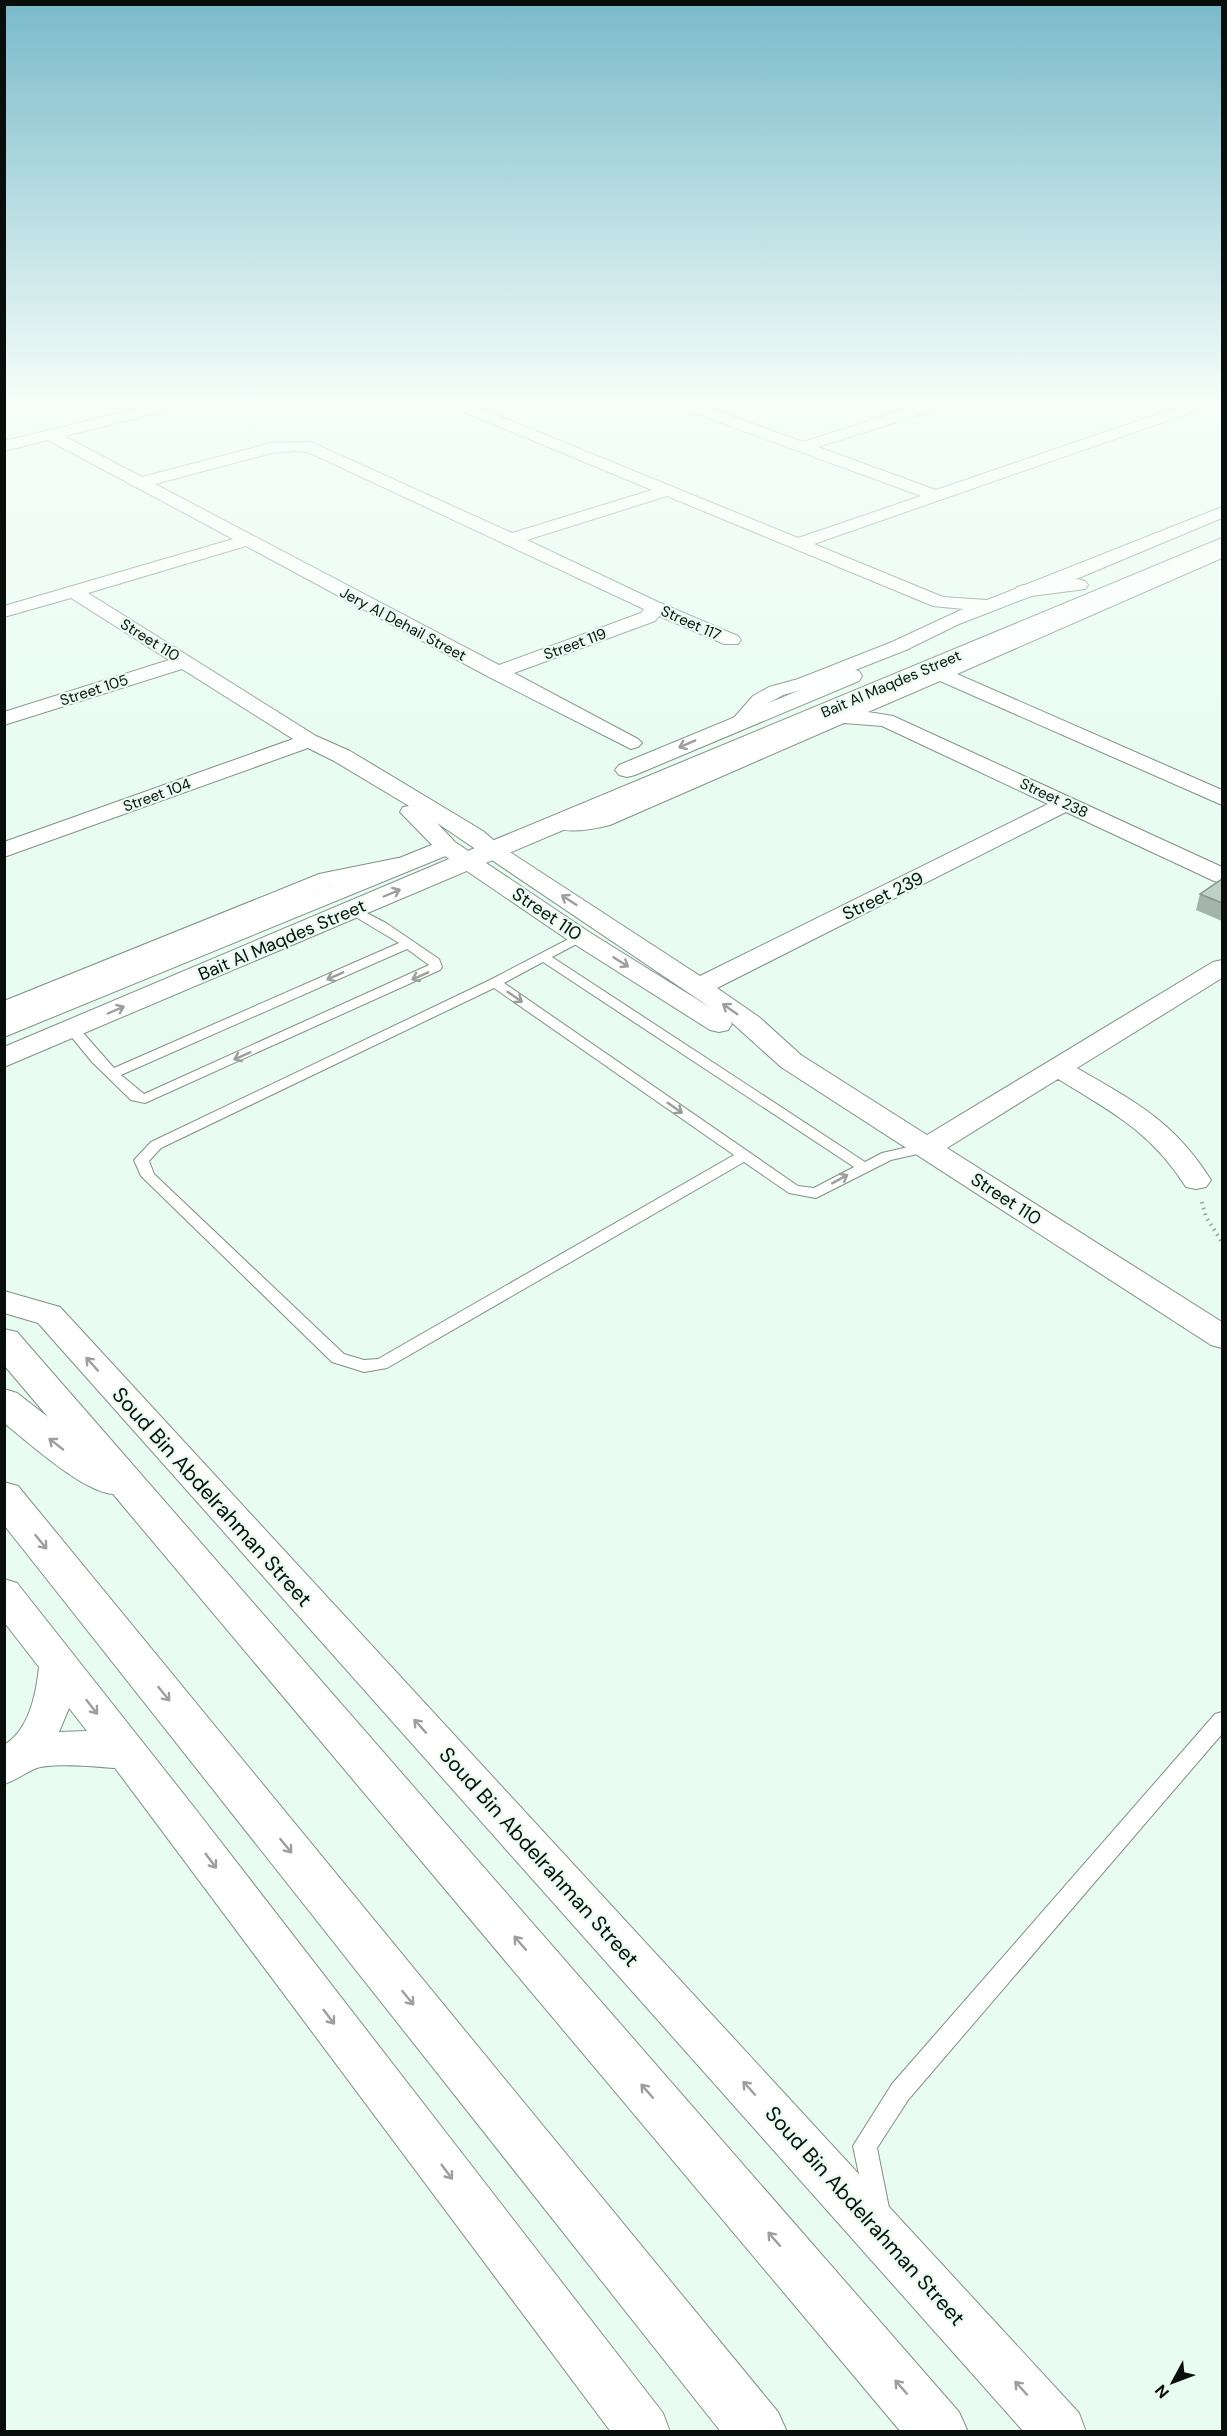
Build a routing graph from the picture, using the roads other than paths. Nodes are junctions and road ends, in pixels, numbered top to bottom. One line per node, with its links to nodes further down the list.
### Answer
1 (202, 516): 9 (street, Jery Al Dehail Street)
2 (462, 516): 8 (street, Street 117)
3 (587, 516): 8 (street)
4 (732, 516): 10 (street)
5 (880, 516): 10 (street)
6 (1213, 516): 15 (street, Bait Al Maqdes Street)
7 (1222, 526): 14 (street, Bait Al Maqdes Street)
8 (512, 539): 19 (street, Street 117)
9 (248, 540): 16 (street); 24 (street, Jery Al Dehail Street)
10 (800, 543): 17 (street)
11 (1222, 544): 13 (street, Bait Al Maqdes Street)
12 (1222, 552): 13 (street, Bait Al Maqdes Street)
13 (1195, 560): 25 (street, Bait Al Maqdes Street); 34 (street, Bait Al Maqdes Street)
14 (1078, 585): 15 (street); 29 (street, Bait Al Maqdes Street)
15 (1024, 591): 18 (street, Bait Al Maqdes Street)
16 (74, 592): 20 (street); 23 (street, Street 110)
17 (940, 602): 18 (street); 21 (street)
18 (988, 606): 21 (street, Bait Al Maqdes Street)
19 (652, 610): 22 (street, Street 117); 24 (street, Street 119)
20 (4, 612)
21 (952, 620): 29 (street, Bait Al Maqdes Street)
22 (731, 640)
23 (184, 662): 28 (street, Street 105); 30 (street, Street 110)
24 (496, 673): 31 (street, Jery Al Dehail Street)
25 (940, 674): 26 (street, Bait Al Maqdes Street); 32 (street)
26 (887, 709): 27 (street, Street 238); 33 (street, Street 238)
27 (840, 718): 34 (street, Bait Al Maqdes Street)
28 (4, 719)
29 (741, 721): 35 (street, Bait Al Maqdes Street, one-way to 35)
30 (313, 743): 35 (street, Street 110); 36 (street, Street 104); 37 (street, Street 110)
31 (631, 743)
32 (1222, 798)
33 (1067, 803): 39 (street, Street 238); 46 (street, Street 239)
34 (560, 823): 35 (street, Bait Al Maqdes Street)
35 (483, 843): 37 (street, Bait Al Maqdes Street); 46 (street, Street 110, one-way to 35)
36 (4, 850)
37 (457, 854): 38 (street, Bait Al Maqdes Street); 40 (street, Bait Al Maqdes Street, one-way to 37); 41 (street, Street 110)
38 (398, 865): 47 (street, Bait Al Maqdes Street); 48 (street, Bait Al Maqdes Street)
39 (1222, 876)
40 (352, 910): 42 (lane); 49 (street, Bait Al Maqdes Street, one-way to 40)
41 (580, 937): 43 (lane); 51 (street, Street 110, one-way to 51)
42 (408, 944): 53 (lane, one-way to 53); 53 (lane, one-way to 53)
43 (545, 958): 45 (lane); 56 (lane)
44 (1222, 967): 52 (street)
45 (495, 983): 55 (lane, one-way to 55); 55 (lane)
46 (699, 987): 51 (street, Street 110, one-way to 46)
47 (4, 1011)
48 (4, 1028)
49 (72, 1029): 50 (street, Bait Al Maqdes Street); 53 (lane)
50 (4, 1058)
51 (790, 1061): 54 (street, Street 110)
52 (1058, 1068): 54 (street); 57 (street)
53 (112, 1074)
54 (926, 1148): 56 (lane); 59 (street, Street 110)
55 (742, 1156): 56 (lane, one-way to 56)
56 (863, 1167)
57 (1196, 1180)
58 (4, 1302): 69 (street, Soud Bin Abdelrahman Street, one-way to 58)
59 (1222, 1337)
60 (4, 1341): 63 (street)
61 (4, 1402): 63 (street, one-way to 61)
62 (4, 1497): 71 (street, one-way to 71)
63 (141, 1499): 72 (street, one-way to 63)
64 (4, 1594): 65 (street)
65 (58, 1664): 67 (street, one-way to 67); 68 (street)
66 (1222, 1720): 69 (lane)
67 (127, 1752): 68 (street); 70 (street, one-way to 70)
68 (17, 1759)
69 (882, 2235): 73 (street, Soud Bin Abdelrahman Street, one-way to 69)
70 (644, 2432)
71 (758, 2432)
72 (939, 2432)
73 (1060, 2432)

